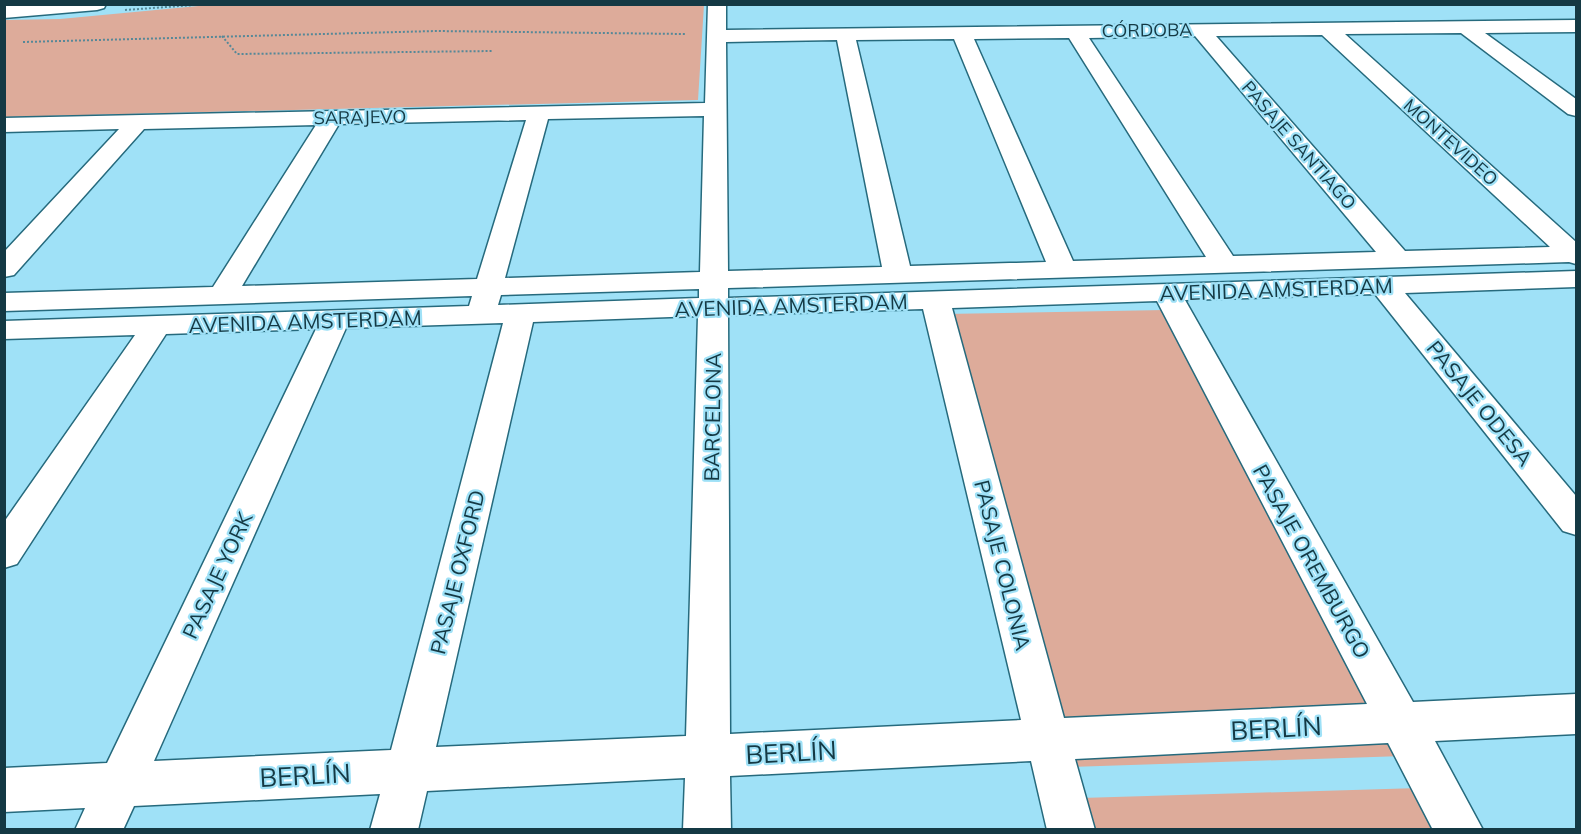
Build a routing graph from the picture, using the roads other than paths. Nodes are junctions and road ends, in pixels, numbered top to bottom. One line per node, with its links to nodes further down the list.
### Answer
1 (97, 4): 3 (street)
2 (717, 4): 11 (street, BARCELONA)
3 (4, 12)
4 (1576, 26): 5 (street, CÓRDOBA)
5 (1465, 27): 6 (street, CÓRDOBA); 13 (street)
6 (1326, 28): 7 (street, CÓRDOBA); 18 (street, MONTEVIDEO)
7 (1200, 30): 8 (street, CÓRDOBA); 22 (street, PASAJE SANTIAGO)
8 (1076, 31): 9 (street, CÓRDOBA); 19 (street)
9 (961, 32): 10 (street, CÓRDOBA); 21 (street)
10 (845, 33): 11 (street, CÓRDOBA); 23 (street)
11 (717, 36): 12 (street, BARCELONA)
12 (716, 109): 14 (street, SARAJEVO); 26 (street, BARCELONA)
13 (1576, 109)
14 (539, 113): 15 (street, SARAJEVO); 24 (street)
15 (332, 117): 16 (street, SARAJEVO); 27 (street)
16 (139, 122): 17 (street, SARAJEVO); 20 (street)
17 (4, 124)
18 (1576, 261): 22 (street, AVENIDA AMSTERDAM)
19 (1225, 265): 21 (street, AVENIDA AMSTERDAM); 22 (street, AVENIDA AMSTERDAM)
20 (4, 269)
21 (1063, 270): 23 (street, AVENIDA AMSTERDAM)
22 (1391, 273): 25 (street, AVENIDA AMSTERDAM); 35 (street, PASAJE ODESA)
23 (898, 275): 26 (street, AVENIDA AMSTERDAM)
24 (488, 288): 26 (street, AVENIDA AMSTERDAM); 27 (street, AVENIDA AMSTERDAM); 31 (street)
25 (1166, 292): 28 (street, AVENIDA AMSTERDAM); 38 (street, PASAJE OREMBURGO)
26 (714, 294): 28 (street, AVENIDA AMSTERDAM); 30 (street, AVENIDA AMSTERDAM); 40 (street, BARCELONA)
27 (222, 296): 29 (street, AVENIDA AMSTERDAM)
28 (935, 300): 39 (street, PASAJE COLONIA)
29 (4, 302)
30 (520, 314): 31 (street, AVENIDA AMSTERDAM); 41 (street, PASAJE OXFORD)
31 (480, 315): 32 (street, AVENIDA AMSTERDAM)
32 (335, 320): 33 (street, AVENIDA AMSTERDAM); 42 (street, PASAJE YORK)
33 (157, 325): 34 (street, AVENIDA AMSTERDAM); 36 (street)
34 (4, 330)
35 (1576, 521)
36 (4, 554)
37 (1576, 714): 38 (street, BERLÍN)
38 (1400, 722): 39 (street, BERLÍN); 48 (street, PASAJE OREMBURGO)
39 (1048, 739): 40 (street, BERLÍN); 47 (street, PASAJE COLONIA)
40 (708, 756): 41 (street, BERLÍN); 46 (street, BARCELONA)
41 (408, 770): 42 (street, BERLÍN); 45 (street, PASAJE OXFORD)
42 (120, 784): 43 (street, BERLÍN); 44 (street, PASAJE YORK)
43 (4, 790)
44 (99, 830)
45 (394, 830)
46 (707, 830)
47 (1071, 830)
48 (1459, 830)

